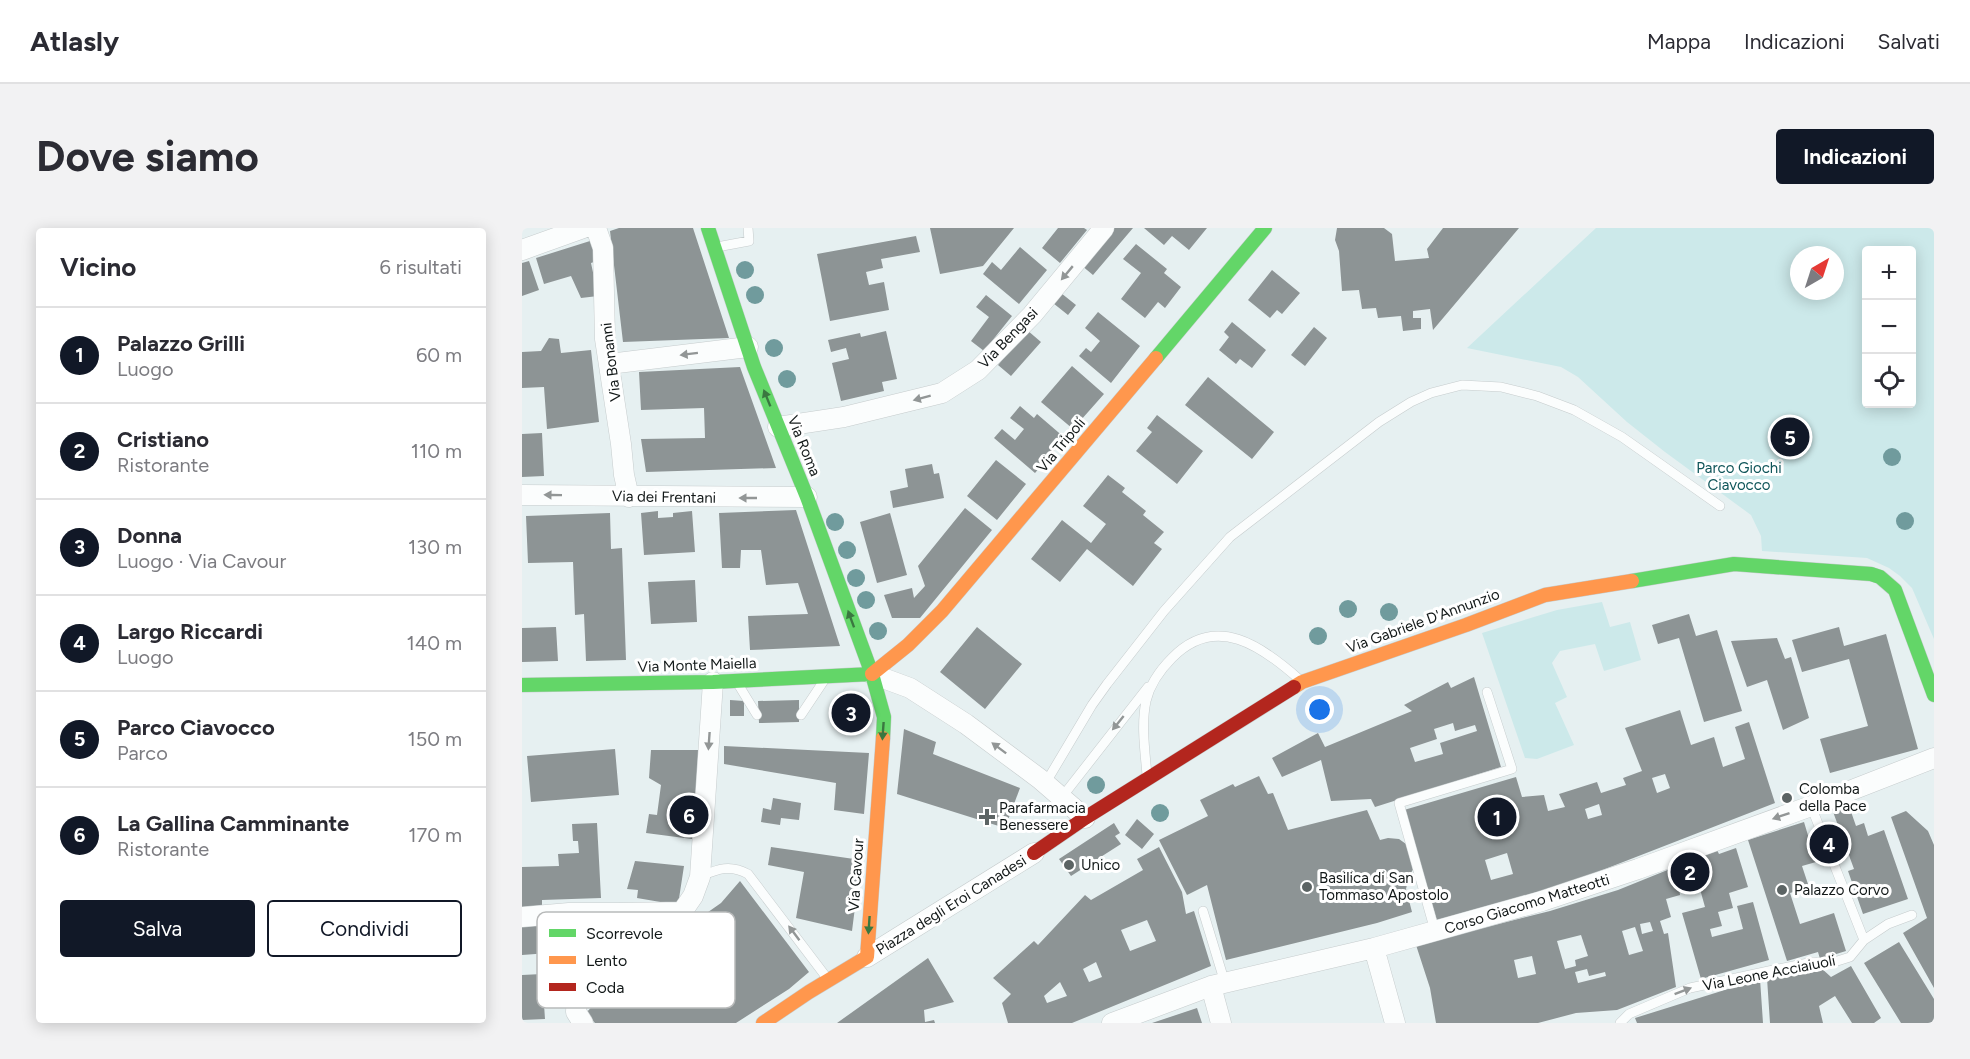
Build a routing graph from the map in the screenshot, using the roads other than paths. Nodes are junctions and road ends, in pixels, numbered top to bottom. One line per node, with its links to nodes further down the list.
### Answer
1 (583, 228): 8 (street)
2 (597, 228): 10 (street, Via Bonanni)
3 (708, 228): 7 (street, Via Roma)
4 (748, 228): 7 (lane)
5 (1104, 228): 11 (street, Via Bengasi, one-way to 11)
6 (1265, 228): 16 (street, Via Tripoli)
7 (715, 248): 9 (street, Via Roma)
8 (522, 250)
9 (748, 347): 10 (street, one-way to 10); 11 (street, Via Roma, one-way to 9)
10 (609, 364): 13 (street, Via Bonanni)
11 (778, 427): 14 (street, Via Roma)
12 (522, 495): 13 (street, Via dei Frentani, one-way to 12)
13 (629, 497): 14 (street, Via dei Frentani, one-way to 13)
14 (807, 497): 16 (street, Via Roma, one-way to 14)
15 (1720, 506): 29 (lane)
16 (872, 674): 17 (street, Via Monte Maiella); 29 (street, one-way to 16); 43 (street, Via Cavour, one-way to 43)
17 (827, 676): 19 (street, Via Monte Maiella); 26 (lane)
18 (1155, 678): 21 (lane); 28 (lane); 30 (lane, one-way to 30)
19 (736, 681): 20 (street, Via Monte Maiella); 25 (lane)
20 (713, 682): 22 (street, Via Monte Maiella); 34 (street, one-way to 34)
21 (1302, 682): 24 (street, Via Gabriele D'Annunzio); 28 (street, Via Gabriele D'Annunzio)
22 (522, 685)
23 (1487, 692): 40 (lane)
24 (1934, 695)
25 (757, 715)
26 (801, 715)
27 (1934, 758): 31 (street, Corso Giacomo Matteotti)
28 (1148, 779): 32 (street, Via Gabriele D'Annunzio)
29 (1045, 784): 30 (street)
30 (1062, 797): 32 (street)
31 (1811, 806): 40 (street, Corso Giacomo Matteotti, one-way to 40); 41 (lane)
32 (1085, 818): 33 (street, Via Gabriele D'Annunzio)
33 (1034, 853): 43 (street, Piazza degli Eroi Canadesi)
34 (700, 877): 36 (street); 44 (lane, one-way to 34)
35 (1203, 911): 45 (lane)
36 (682, 912)
37 (1912, 915): 41 (lane, Via Leone Acciaiuoli)
38 (537, 916): 39 (street)
39 (522, 917)
40 (1436, 932): 42 (street, Corso Giacomo Matteotti)
41 (1864, 939): 52 (lane, Via Leone Acciaiuoli, one-way to 41)
42 (1374, 948): 45 (street, Corso Giacomo Matteotti); 51 (street)
43 (867, 957): 44 (street)
44 (828, 980): 47 (street)
45 (1218, 985): 49 (street, Corso Giacomo Matteotti); 50 (street)
46 (576, 1008): 48 (street)
47 (770, 1022)
48 (583, 1023)
49 (1112, 1023)
50 (1221, 1023)
51 (1395, 1023)
52 (1620, 1023)

